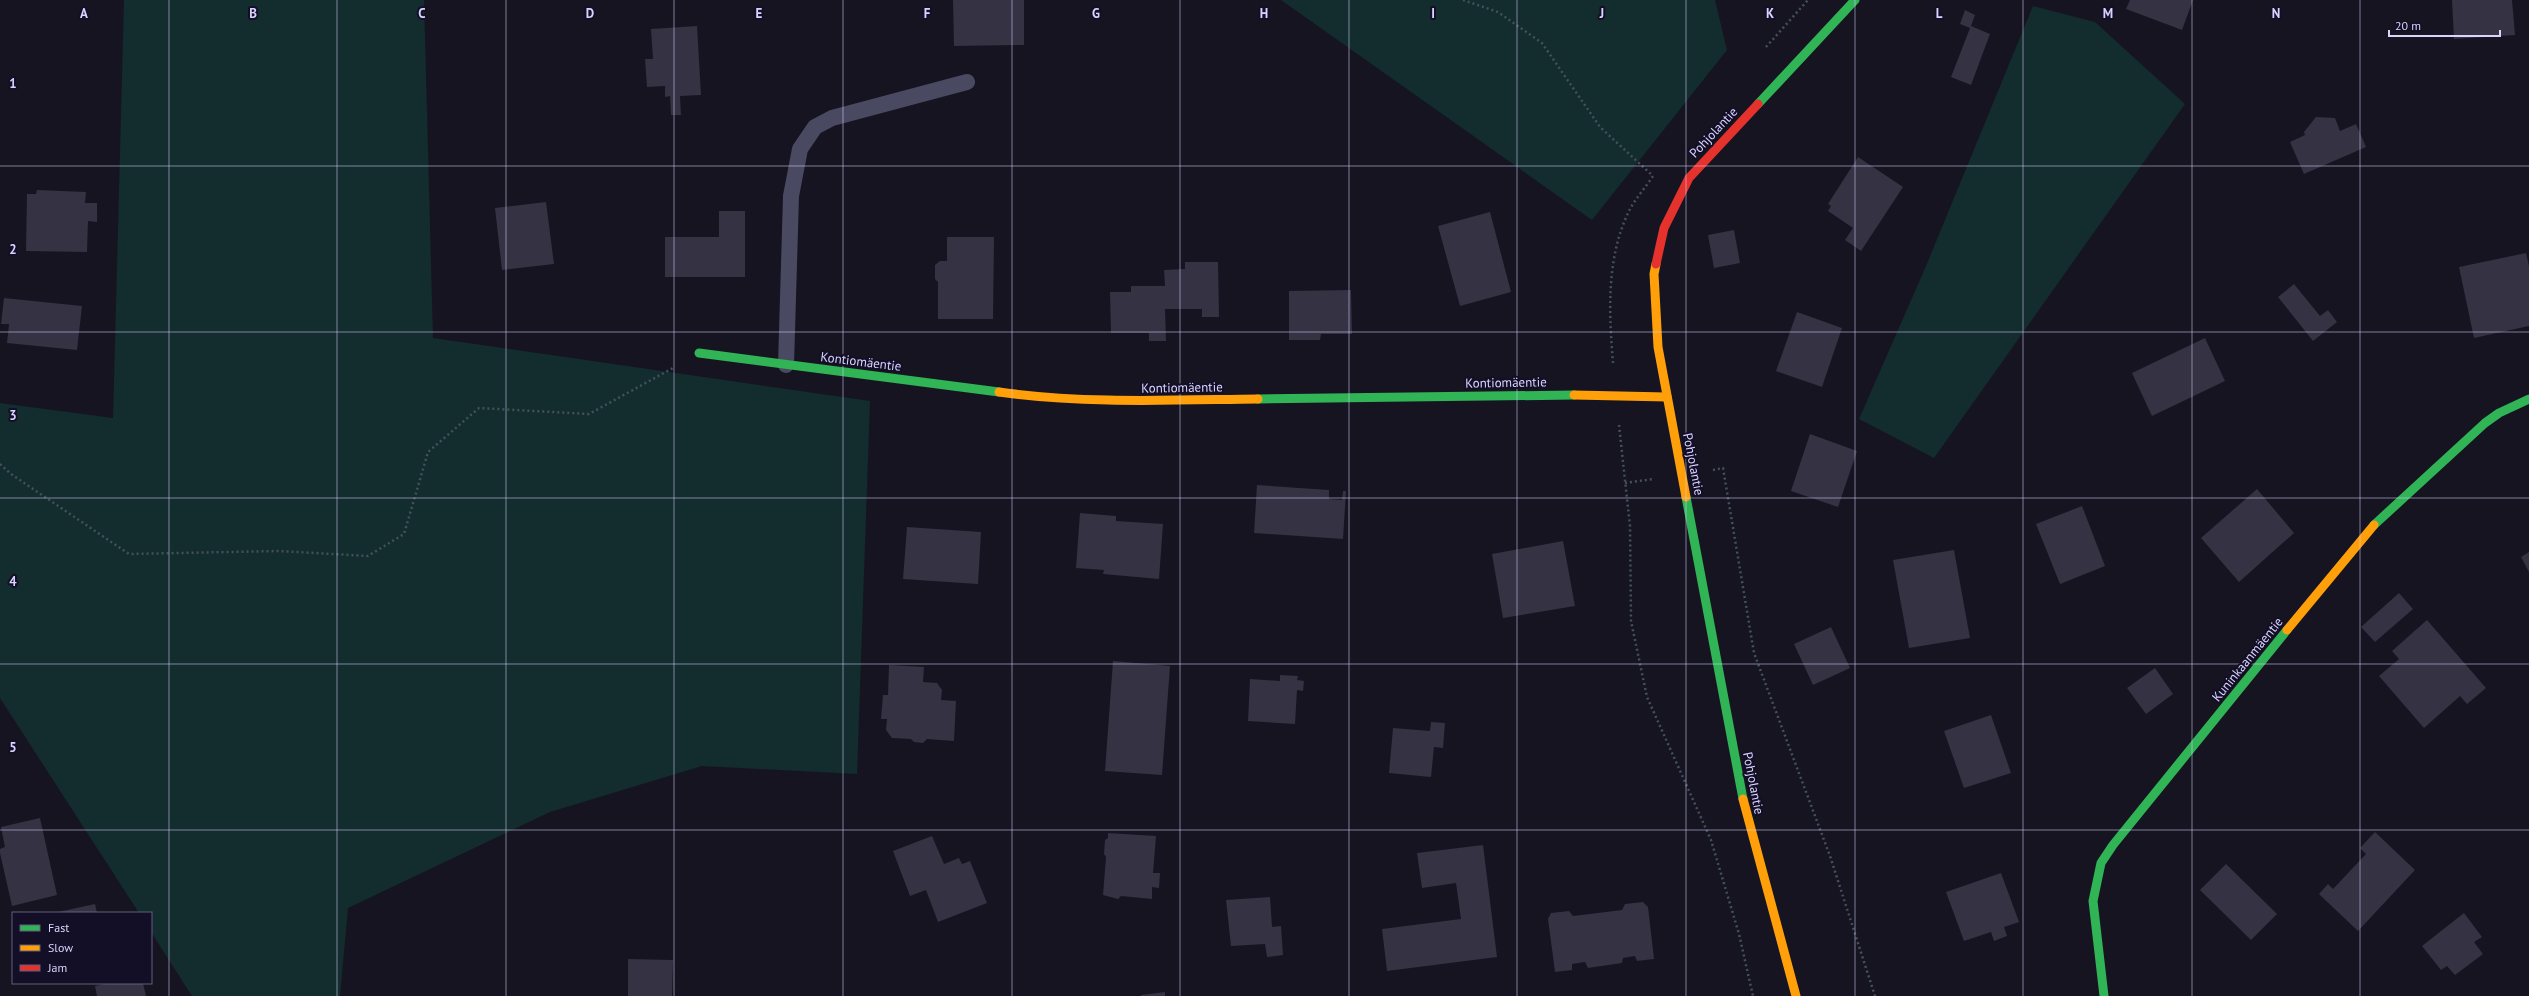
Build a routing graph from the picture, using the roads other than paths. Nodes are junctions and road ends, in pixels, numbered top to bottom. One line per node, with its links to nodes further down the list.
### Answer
1 (1855, 0): 5 (street, Pohjolantie)
2 (967, 82): 4 (lane)
3 (699, 353): 4 (street, Kontiomäentie)
4 (786, 365): 5 (street, Kontiomäentie)
5 (1667, 397): 7 (street, Pohjolantie)
6 (2529, 399): 8 (street, Kuninkaanmäentie)
7 (1796, 996)
8 (2104, 996)

